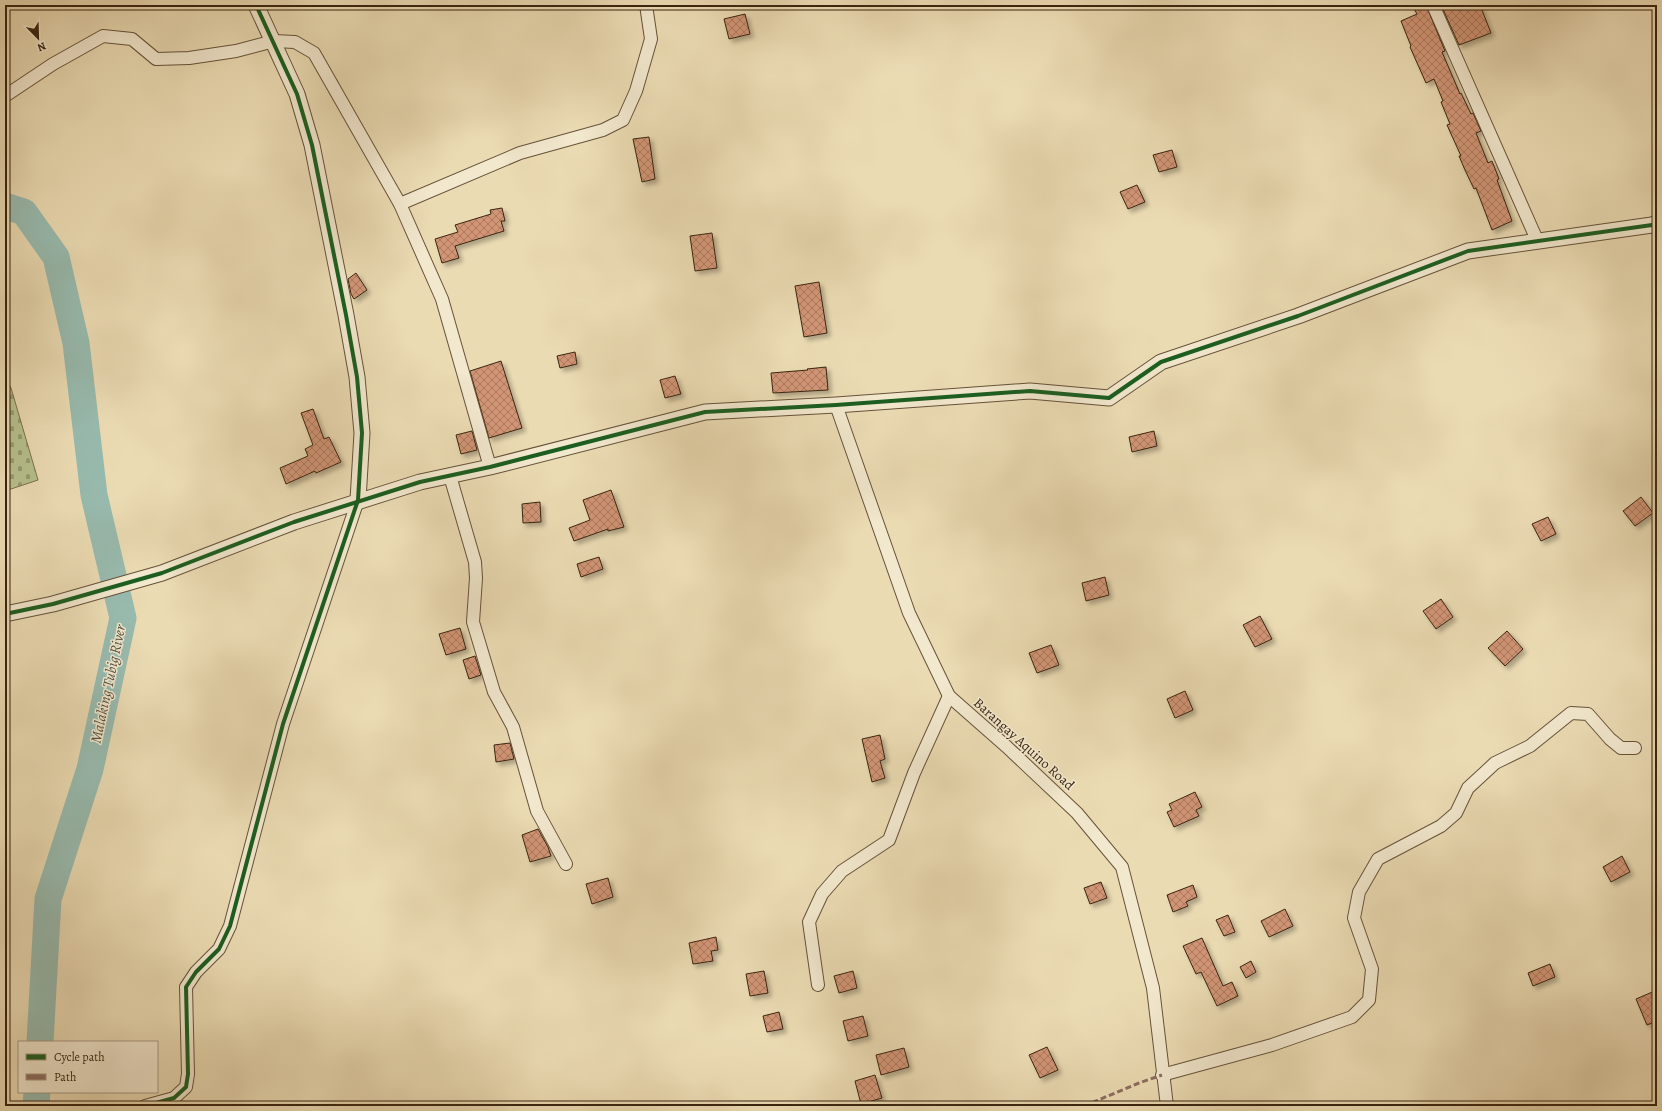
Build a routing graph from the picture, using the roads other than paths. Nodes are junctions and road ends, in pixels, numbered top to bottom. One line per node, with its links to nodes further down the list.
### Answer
1 (256, 5): 4 (street)
2 (646, 5): 6 (street)
3 (1433, 5): 8 (street)
4 (274, 41): 5 (street); 6 (street); 12 (street)
5 (5, 96)
6 (400, 204): 10 (street)
7 (1657, 223): 8 (street)
8 (1537, 240): 9 (street)
9 (836, 405): 10 (street); 14 (street, Barangay Aquino Road)
10 (490, 467): 11 (street)
11 (450, 476): 12 (street); 16 (street)
12 (358, 500): 13 (street); 19 (street)
13 (5, 614)
14 (949, 696): 17 (street); 18 (street, Barangay Aquino Road)
15 (1636, 748): 18 (street)
16 (566, 864)
17 (818, 985)
18 (1162, 1075): 20 (street, Barangay Aquino Road)
19 (145, 1106)
20 (1167, 1106)

